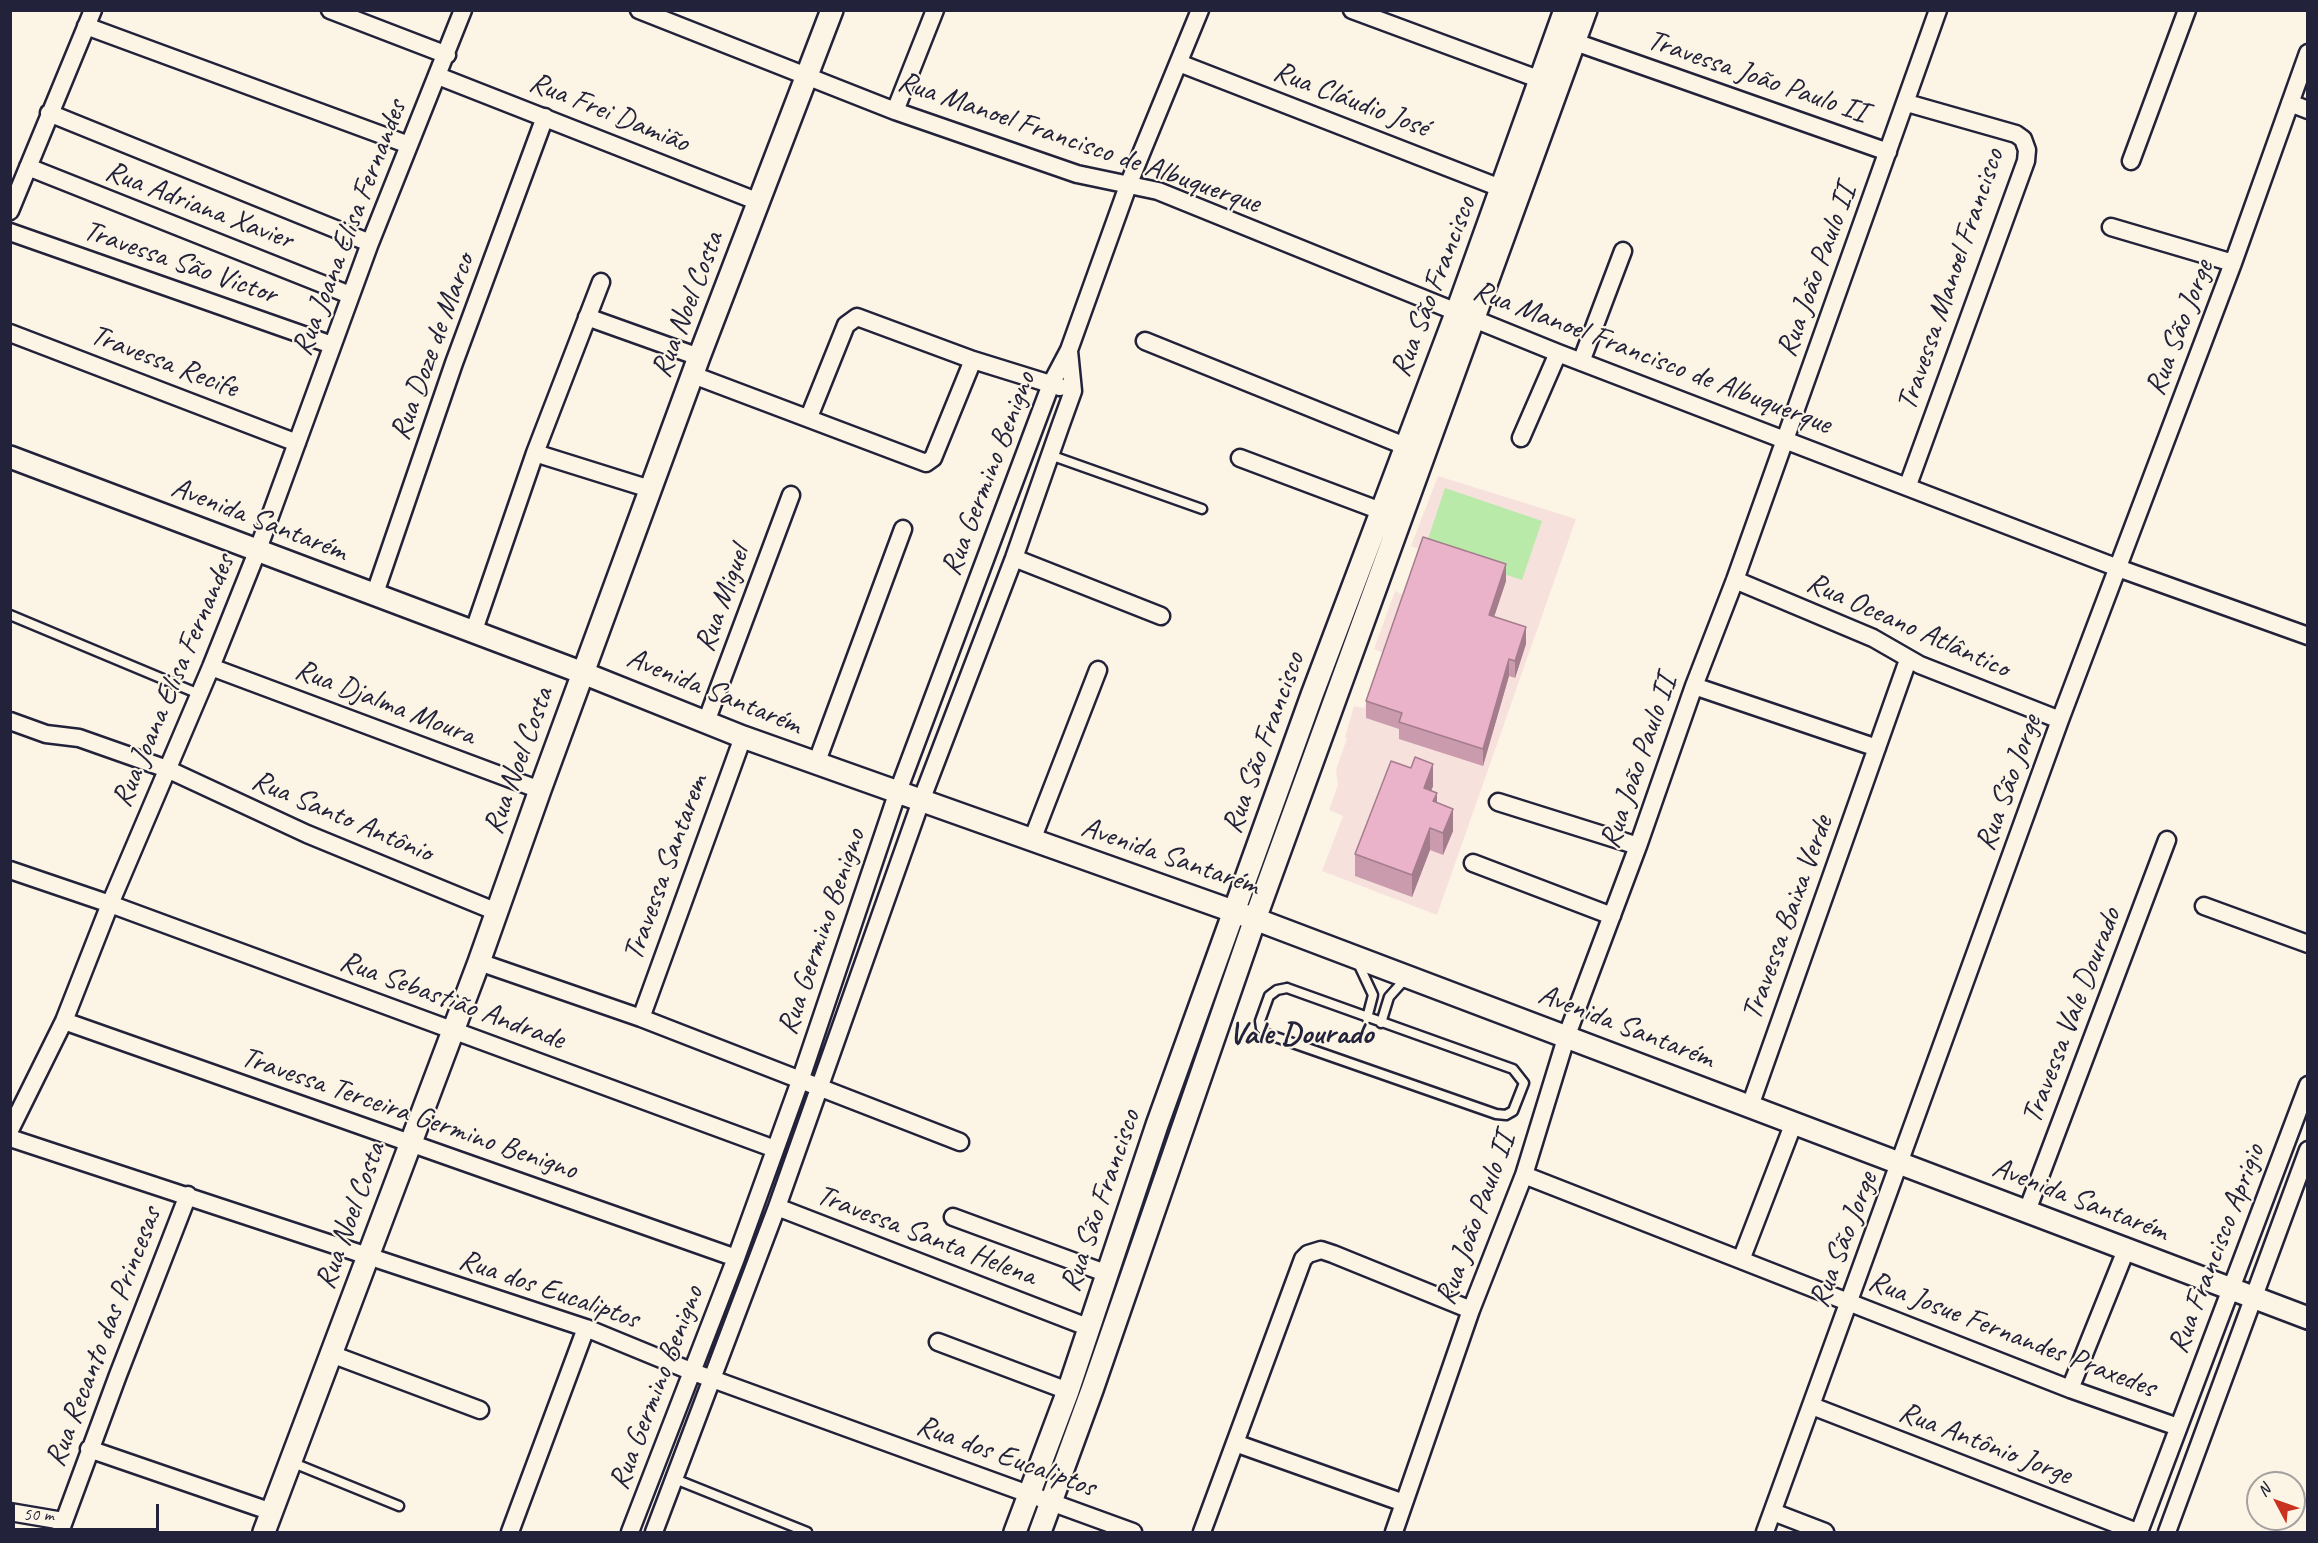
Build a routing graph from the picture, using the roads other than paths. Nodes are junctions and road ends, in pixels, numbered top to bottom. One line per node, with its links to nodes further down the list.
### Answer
1 (330, 10): 15 (street)
2 (463, 10): 15 (street, Rua Joana Elisa Fernandes)
3 (832, 10): 17 (street, Rua Noel Costa)
4 (935, 10): 23 (street)
5 (1200, 10): 16 (street, Rua Germino Benigno)
6 (1352, 10): 19 (street)
7 (1565, 10): 19 (street, Rua São Francisco)
8 (1586, 10): 13 (street, Rua São Francisco)
9 (1938, 10): 20 (street, Rua João Paulo II)
10 (2187, 10): 28 (street)
11 (642, 11): 17 (street, Rua Manoel Francisco de Albuquerque)
12 (90, 18): 24 (street); 26 (street)
13 (1575, 42): 27 (street, Travessa João Paulo II); 41 (street, Rua São Francisco)
14 (2307, 53): 21 (street, Rua São Jorge)
15 (447, 55): 18 (street, Rua Joana Elisa Fernandes)
16 (1179, 63): 30 (street, Rua Germino Benigno); 31 (street, Rua Cláudio José)
17 (808, 75): 23 (street, Rua Manoel Francisco de Albuquerque); 32 (street, Rua Noel Costa)
18 (438, 76): 25 (street, Rua Frei Damião); 26 (street, Rua Joana Elisa Fernandes)
19 (1541, 80): 31 (street, Rua São Francisco)
20 (1907, 103): 27 (street, Rua João Paulo II); 62 (street, Travessa Manoel Francisco)
21 (2290, 104): 22 (street); 38 (street, Rua São Jorge)
22 (2307, 110)
23 (895, 111): 30 (street, Rua Manoel Francisco de Albuquerque)
24 (49, 113): 29 (street); 36 (street)
25 (545, 117): 32 (street, Rua Frei Damião); 72 (street, Rua Doze de Marco)
26 (409, 146): 36 (street, Rua Joana Elisa Fernandes)
27 (1888, 152): 55 (street, Rua João Paulo II)
28 (2132, 161)
29 (28, 167): 33 (street); 40 (street, Rua Adriana Xavier)
30 (1129, 183): 41 (street, Rua Manoel Francisco de Albuquerque); 46 (street, Rua Germino Benigno)
31 (1503, 189): 41 (street, Rua São Francisco)
32 (759, 202): 50 (street, Rua Noel Costa)
33 (10, 211)
34 (2111, 227): 38 (street)
35 (10, 232): 45 (street, Travessa São Victor)
36 (370, 243): 40 (street, Rua Joana Elisa Fernandes)
37 (1623, 251): 49 (street)
38 (2233, 263): 70 (street, Rua São Jorge)
39 (601, 282): 42 (street)
40 (350, 295): 45 (street, Rua Joana Elisa Fernandes)
41 (1466, 315): 47 (street, Rua Manoel Francisco de Albuquerque); 57 (street, Rua São Francisco); 104 (street, Rua São Francisco)
42 (587, 317): 50 (street); 58 (street)
43 (10, 333): 56 (street, Travessa Recife)
44 (1145, 341): 57 (street)
45 (332, 345): 56 (street, Rua Joana Elisa Fernandes)
46 (1069, 350): 51 (street, Rua Germino Benigno); 52 (street, Rua Germino Benigno)
47 (1558, 353): 49 (street, Rua Manoel Francisco de Albuquerque); 54 (street)
48 (973, 360): 51 (street); 53 (street); 53 (street)
49 (1581, 362): 55 (street, Rua Manoel Francisco de Albuquerque)
50 (696, 366): 53 (street); 63 (street, Rua Noel Costa)
51 (1051, 384): 52 (street); 91 (street, Rua Germino Benigno)
52 (1073, 392): 59 (street, Rua Germino Benigno)
53 (809, 417)
54 (1521, 438)
55 (1785, 438): 62 (street, Rua Manoel Francisco de Albuquerque); 71 (street, Rua João Paulo II)
56 (297, 443): 68 (street, Rua Joana Elisa Fernandes)
57 (1405, 446): 66 (street, Rua São Francisco)
58 (535, 453): 63 (street); 75 (street)
59 (1050, 455): 65 (lane); 69 (street, Rua Germino Benigno)
60 (10, 457): 68 (street, Avenida Santarém)
61 (1240, 458): 66 (street)
62 (1908, 485): 70 (street, Rua Manoel Francisco de Albuquerque)
63 (650, 489): 80 (street, Rua Noel Costa)
64 (791, 495): 85 (street, Rua Miguel)
65 (1202, 509)
66 (1381, 511): 102 (street, Rua São Francisco)
67 (903, 529): 88 (street)
68 (257, 552): 72 (street, Avenida Santarém); 78 (street, Rua Joana Elisa Fernandes)
69 (1014, 558): 74 (street); 92 (street, Rua Germino Benigno)
70 (2118, 568): 76 (street, Rua Manoel Francisco de Albuquerque); 83 (street, Rua São Jorge)
71 (1735, 580): 77 (street, Rua Oceano Atlântico); 81 (street, Rua João Paulo II)
72 (374, 596): 75 (street, Avenida Santarém)
73 (10, 615): 82 (lane)
74 (1161, 616)
75 (473, 633): 80 (street, Avenida Santarém)
76 (2307, 636)
77 (1908, 660): 83 (street, Rua Oceano Atlântico); 87 (street, Travessa Baixa Verde)
78 (212, 667): 82 (street, Rua Joana Elisa Fernandes); 90 (street, Rua Djalma Moura)
79 (1098, 670): 94 (street)
80 (583, 673): 85 (street, Avenida Santarém); 90 (street, Rua Noel Costa)
81 (1694, 686): 87 (street); 96 (street, Rua João Paulo II)
82 (199, 694): 89 (street, Rua Joana Elisa Fernandes)
83 (2060, 720): 126 (street, Rua São Jorge)
84 (10, 722): 89 (street, Rua Santo Antônio)
85 (706, 722): 86 (street, Avenida Santarém)
86 (743, 737): 88 (street, Avenida Santarém); 109 (street, Travessa Santarem)
87 (1877, 748): 118 (street, Travessa Baixa Verde)
88 (816, 764): 91 (street, Avenida Santarém)
89 (167, 769): 99 (street, Rua Joana Elisa Fernandes); 101 (street, Rua Santo Antônio)
90 (540, 790): 101 (street, Rua Noel Costa)
91 (897, 794): 92 (street, Avenida Santarém); 115 (street, Rua Germino Benigno)
92 (921, 801): 94 (street, Avenida Santarém); 117 (street, Rua Germino Benigno)
93 (1498, 801): 96 (street)
94 (1032, 840): 102 (street, Avenida Santarém)
95 (2167, 840): 131 (street, Travessa Vale Dourado)
96 (1638, 846): 103 (street, Rua João Paulo II)
97 (1473, 863): 103 (street)
98 (10, 870): 99 (street, Rua Sebastião Andrade)
99 (110, 904): 111 (street, Rua Joana Elisa Fernandes); 113 (street, Rua Sebastião Andrade)
100 (2204, 906): 105 (street)
101 (497, 912): 107 (street, Rua Noel Costa)
102 (1235, 912): 104 (street, Avenida Santarém); 137 (street, Rua São Francisco)
103 (1612, 916): 114 (street, Rua João Paulo II)
104 (1256, 919): 106 (street, Avenida Santarém); 159 (street, Rua São Francisco)
105 (2307, 944)
106 (1355, 957): 108 (street, Avenida Santarém); 110 (lane)
107 (479, 962): 109 (street); 113 (street, Rua Noel Costa)
108 (1408, 976): 112 (lane); 114 (street, Avenida Santarém)
109 (641, 1018): 115 (street)
110 (1367, 1018): 112 (lane); 112 (lane)
111 (64, 1021): 120 (street, Rua Joana Elisa Fernandes); 123 (street, Travessa Terceira Germino Benigno)
112 (1381, 1023)
113 (453, 1031): 123 (street, Rua Noel Costa); 124 (street, Rua Sebastião Andrade)
114 (1567, 1035): 118 (street, Avenida Santarém); 127 (street, Rua João Paulo II)
115 (800, 1081): 117 (street); 124 (street, Rua Germino Benigno)
116 (2307, 1085): 138 (street, Rua Francisco Aprigio)
117 (819, 1088): 122 (street); 130 (street, Rua Germino Benigno)
118 (1750, 1106): 119 (street, Avenida Santarém)
119 (1793, 1125): 126 (street, Avenida Santarém); 136 (street)
120 (10, 1130)
121 (10, 1138): 129 (street, Rua dos Eucaliptos)
122 (960, 1142)
123 (410, 1143): 134 (street, Rua Noel Costa); 135 (street, Travessa Terceira Germino Benigno)
124 (775, 1149): 135 (street, Rua Germino Benigno)
125 (2307, 1150): 128 (street, Rua Francisco Aprigio)
126 (1901, 1165): 131 (street, Avenida Santarém); 140 (street, Rua São Jorge)
127 (1524, 1175): 136 (street, Rua Josue Fernandes Praxedes); 141 (street, Rua João Paulo II)
128 (2303, 1178): 139 (street, Rua Francisco Aprigio)
129 (188, 1195): 134 (street, Rua dos Eucaliptos); 155 (street, Rua Recanto das Princesas)
130 (777, 1207): 144 (street, Travessa Santa Helena); 148 (street, Rua Germino Benigno)
131 (2027, 1211): 133 (street, Avenida Santarém)
132 (953, 1217): 137 (street)
133 (2126, 1250): 138 (street, Avenida Santarém); 149 (street)
134 (368, 1257): 143 (street, Rua dos Eucaliptos); 146 (street, Rua Noel Costa)
135 (736, 1258): 147 (street, Rua Germino Benigno)
136 (1741, 1260): 140 (street, Rua Josue Fernandes Praxedes)
137 (1108, 1274): 144 (street, Rua São Francisco)
138 (2231, 1289): 139 (street, Avenida Santarém); 153 (street, Rua Francisco Aprigio)
139 (2253, 1298): 142 (street, Avenida Santarém); 179 (street, Rua Francisco Aprigio)
140 (1849, 1302): 149 (street, Rua Josue Fernandes Praxedes); 151 (street, Rua São Jorge)
141 (1471, 1310): 154 (street); 160 (street, Rua João Paulo II)
142 (2307, 1317)
143 (586, 1328): 147 (street, Rua dos Eucaliptos); 167 (street)
144 (1090, 1328): 150 (street, Rua São Francisco)
145 (938, 1342): 150 (street)
146 (332, 1354): 152 (street); 156 (street, Rua Noel Costa)
147 (693, 1372): 148 (street, Rua dos Eucaliptos); 168 (street, Rua Germino Benigno)
148 (713, 1379): 157 (street, Rua Germino Benigno); 158 (street, Rua dos Eucaliptos)
149 (2070, 1389): 153 (street, Rua Josue Fernandes Praxedes)
150 (1068, 1391): 158 (street, Rua São Francisco)
151 (1812, 1406): 164 (street, Rua São Jorge); 178 (street, Rua Antônio Jorge)
152 (480, 1410)
153 (2178, 1427): 178 (street, Rua Francisco Aprigio)
154 (1234, 1443): 160 (street); 174 (street)
155 (89, 1449): 163 (street); 165 (street, Rua Recanto das Princesas)
156 (291, 1462): 161 (lane); 163 (street, Rua Noel Costa)
157 (675, 1479): 169 (street, Rua Germino Benigno); 170 (lane)
158 (1029, 1495): 159 (street, Rua dos Eucaliptos); 171 (street, Rua São Francisco)
159 (1051, 1503): 172 (street, Rua São Francisco); 173 (street, Rua dos Eucaliptos)
160 (1404, 1503): 175 (street, Rua João Paulo II)
161 (399, 1506)
162 (10, 1512): 165 (street)
163 (272, 1512): 166 (street, Rua Noel Costa)
164 (1773, 1512): 176 (street, Rua São Jorge); 177 (street)
165 (61, 1527)
166 (264, 1533)
167 (510, 1533)
168 (630, 1533)
169 (654, 1533)
170 (807, 1533)
171 (1016, 1533)
172 (1040, 1533)
173 (1133, 1533)
174 (1202, 1533)
175 (1394, 1533)
176 (1765, 1533)
177 (1825, 1533)
178 (2138, 1533)
179 (2167, 1533)

